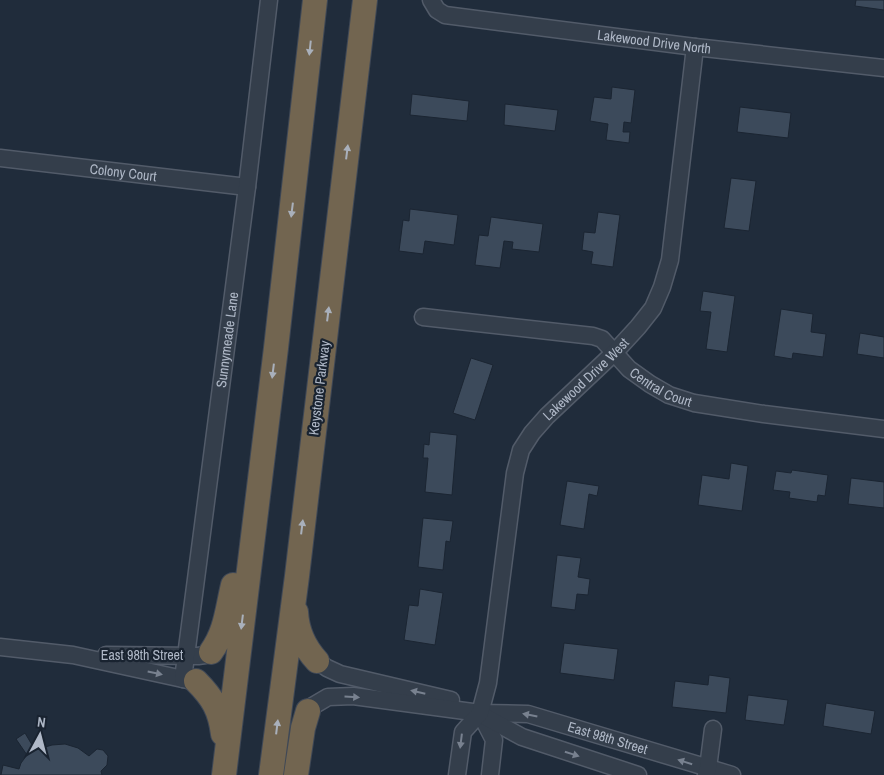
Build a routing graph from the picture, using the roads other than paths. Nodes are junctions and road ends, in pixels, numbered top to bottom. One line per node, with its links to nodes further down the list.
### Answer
1 (269, 0): 8 (street, Sunnymeade Lane)
2 (315, 0): 12 (highway, one-way to 12)
3 (365, 0): 13 (highway, Keystone Parkway, one-way to 3)
4 (431, 1): 5 (street, Lakewood Drive North)
5 (695, 47): 6 (street, Lakewood Drive North); 10 (street, Lakewood Drive West)
6 (884, 68)
7 (0, 158): 8 (street, Colony Court)
8 (246, 187): 18 (street, Sunnymeade Lane)
9 (423, 316): 10 (street, Central Court)
10 (615, 352): 11 (street, Central Court); 22 (street, Lakewood Drive West)
11 (884, 429)
12 (263, 452): 16 (highway); 24 (highway, one-way to 24)
13 (297, 576): 14 (highway); 26 (highway, Keystone Parkway, one-way to 13)
14 (303, 641): 19 (highway); 27 (highway)
15 (0, 647): 17 (street, East 98th Street)
16 (211, 652): 18 (street, East 98th Street)
17 (73, 655): 18 (street, East 98th Street); 20 (street, East 98th Street, one-way to 20)
18 (185, 655): 20 (street, Sunnymeade Lane)
19 (317, 661): 22 (street, East 98th Street, one-way to 19)
20 (190, 680): 24 (highway)
21 (308, 711): 22 (street, East 98th Street, one-way to 22); 28 (highway)
22 (480, 713): 25 (street, East 98th Street, one-way to 22); 29 (street, one-way to 29); 30 (street); 31 (street, East 98th Street, one-way to 31)
23 (713, 729): 25 (street)
24 (225, 764)
25 (707, 771): 32 (street, East 98th Street)
26 (270, 775)
27 (287, 775)
28 (296, 775)
29 (457, 775)
30 (490, 775)
31 (638, 775)
32 (732, 775)

